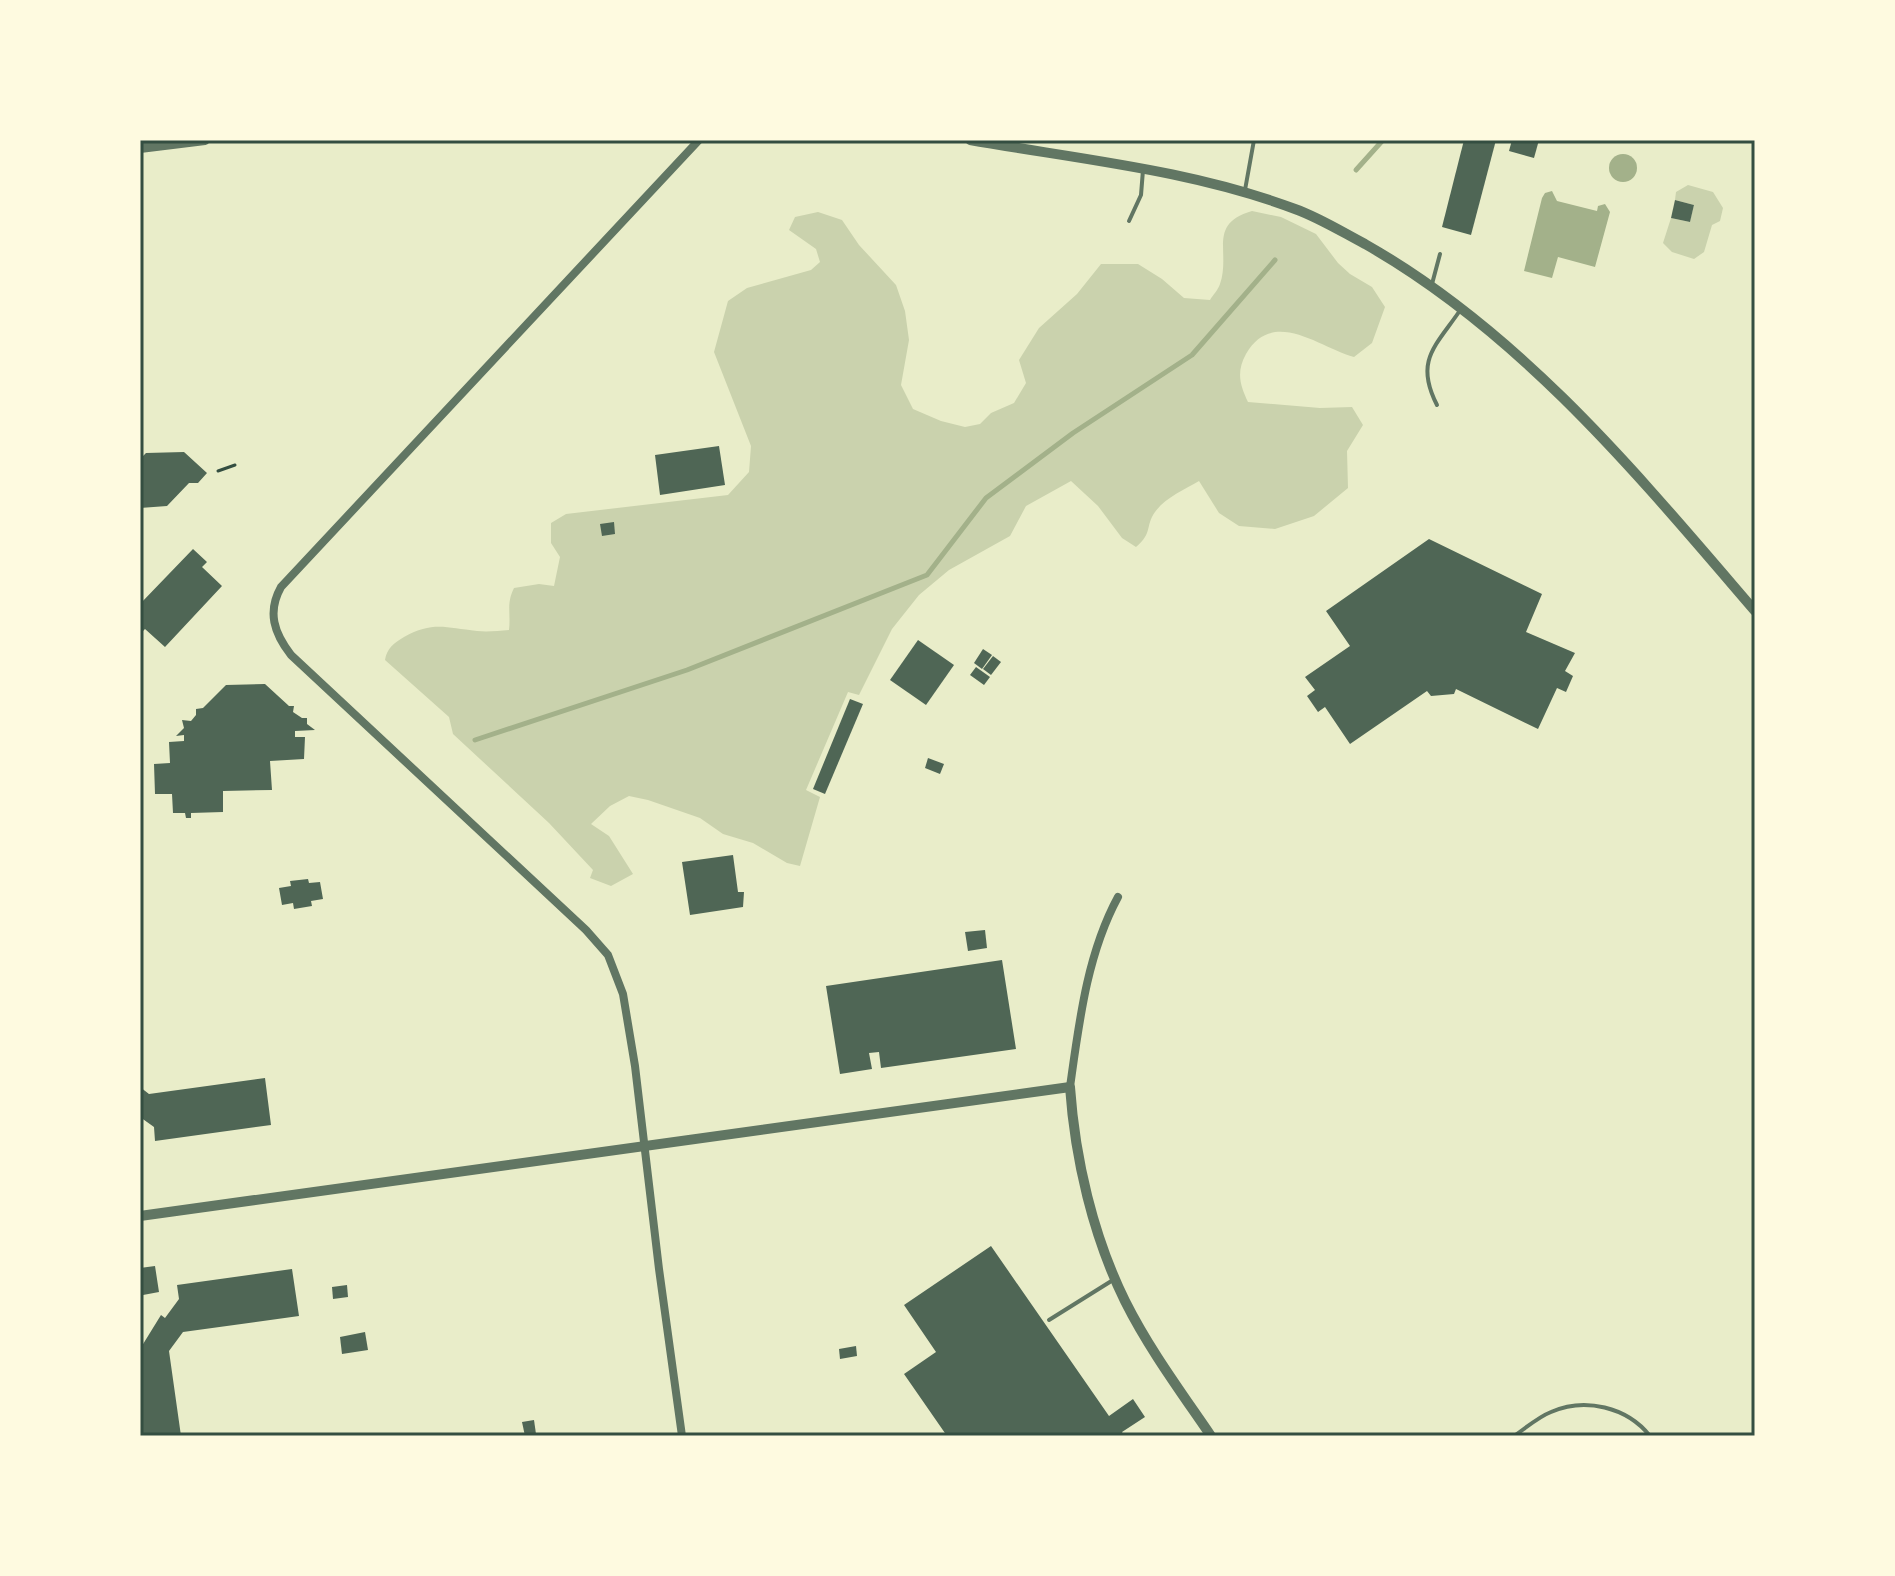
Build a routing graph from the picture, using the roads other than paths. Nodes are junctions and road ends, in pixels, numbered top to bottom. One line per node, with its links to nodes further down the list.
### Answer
1 (205, 140): 5 (street)
2 (699, 140): 16 (street)
3 (970, 140): 6 (street)
4 (1254, 140): 7 (lane)
5 (140, 148)
6 (1143, 170): 7 (street); 8 (lane)
7 (1244, 192): 10 (street)
8 (1129, 221)
9 (1440, 254): 10 (lane)
10 (1431, 287): 11 (street)
11 (1461, 309): 12 (lane); 13 (street)
12 (1437, 405)
13 (1755, 611)
14 (1118, 897): 15 (street)
15 (1070, 1087): 16 (street); 18 (street)
16 (644, 1147): 17 (street); 20 (street)
17 (140, 1216)
18 (1115, 1279): 19 (lane); 21 (street)
19 (1049, 1320)
20 (682, 1436)
21 (1211, 1436)
22 (1514, 1436): 23 (lane)
23 (1650, 1436)

